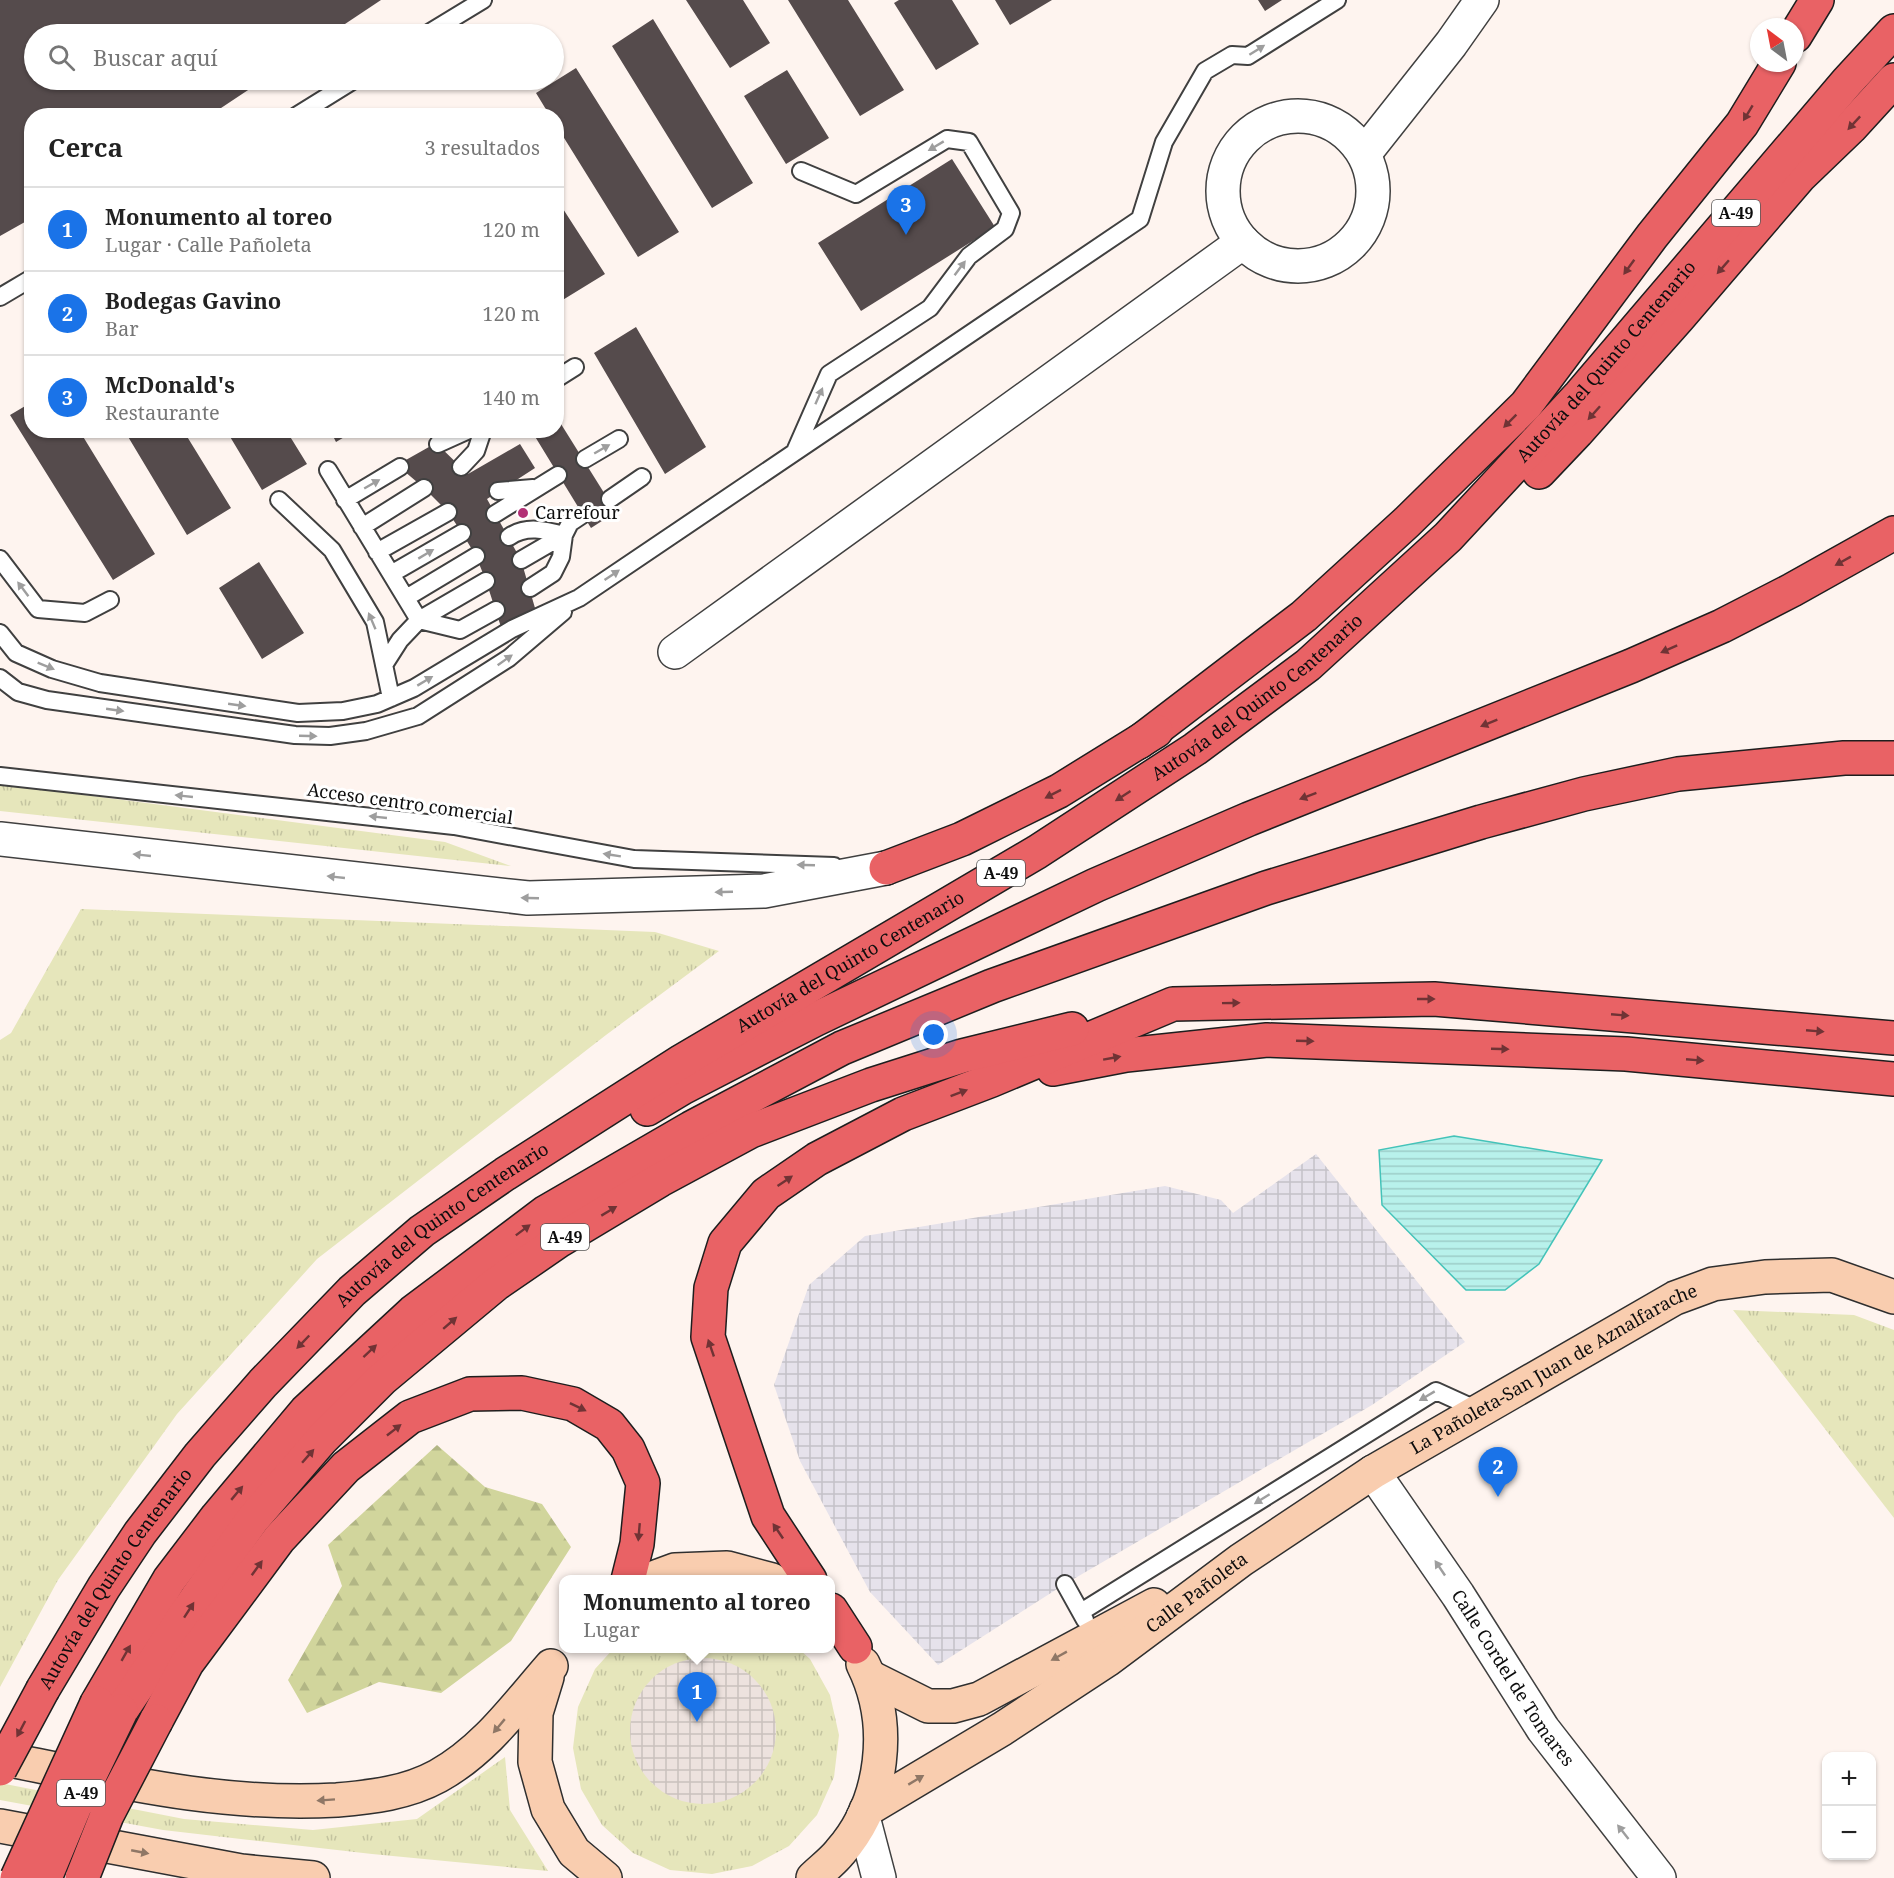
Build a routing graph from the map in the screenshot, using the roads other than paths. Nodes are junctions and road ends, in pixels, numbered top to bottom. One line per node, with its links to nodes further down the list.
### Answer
1 (483, 0): 6 (lane)
2 (1337, 0): 24 (lane, one-way to 2)
3 (1482, 0): 12 (street)
4 (1817, 0): 5 (highway)
5 (1804, 21)
6 (443, 24)
7 (1894, 31): 19 (highway, Autovía del Quinto Centenario / A-49)
8 (1774, 72): 63 (highway, one-way to 63)
9 (1894, 80): 60 (highway, one-way to 60)
10 (338, 90): 11 (lane)
11 (309, 108)
12 (1364, 154): 14 (street); 14 (street)
13 (801, 171): 24 (lane, one-way to 13)
14 (1243, 242): 58 (street)
15 (24, 283): 16 (lane)
16 (0, 297)
17 (575, 367): 18 (lane)
18 (564, 374)
19 (1580, 395): 60 (highway, Autovía del Quinto Centenario / A-49); 63 (highway)
20 (451, 438): 23 (lane)
21 (480, 438): 27 (lane)
22 (619, 439): 25 (lane, one-way to 22)
23 (438, 444)
24 (796, 450): 53 (lane, one-way to 24)
25 (585, 459)
26 (400, 467): 36 (lane, one-way to 26)
27 (461, 467)
28 (328, 470): 36 (lane)
29 (558, 475): 32 (lane)
30 (642, 477): 34 (lane)
31 (424, 488): 40 (lane)
32 (537, 488): 33 (lane); 38 (lane)
33 (498, 491)
34 (610, 499)
35 (279, 500): 59 (lane, one-way to 35)
36 (345, 500): 40 (lane)
37 (448, 512): 45 (lane)
38 (495, 514)
39 (582, 515): 43 (lane)
40 (362, 527): 45 (lane)
41 (1894, 532): 72 (highway, one-way to 72)
42 (462, 533): 49 (lane, one-way to 42)
43 (564, 535): 44 (lane); 48 (lane); 51 (lane)
44 (509, 537)
45 (377, 552): 49 (lane)
46 (476, 556): 52 (lane)
47 (0, 559): 54 (lane, one-way to 47)
48 (521, 560)
49 (391, 574): 52 (lane)
50 (486, 581): 56 (lane)
51 (530, 588)
52 (406, 598): 56 (lane)
53 (579, 598): 61 (lane, one-way to 53); 62 (lane, one-way to 53)
54 (110, 600)
55 (496, 610): 56 (lane)
56 (419, 620): 59 (lane)
57 (0, 633): 62 (lane, one-way to 62)
58 (675, 652)
59 (384, 665): 62 (lane)
60 (1308, 665): 72 (highway, Autovía del Quinto Centenario / A-49, one-way to 72)
61 (0, 678)
62 (391, 698)
63 (1139, 742): 67 (highway, one-way to 67)
64 (1894, 758): 88 (highway, one-way to 64)
65 (0, 776): 67 (lane, Acceso centro comercial, one-way to 65)
66 (0, 840): 67 (street, one-way to 66)
67 (886, 868)
68 (1173, 1004): 69 (highway, one-way to 69); 71 (highway); 88 (highway, A-49, one-way to 68)
69 (1894, 1038)
70 (1894, 1079): 71 (highway, one-way to 70)
71 (992, 1080): 80 (highway, one-way to 71)
72 (423, 1231): 90 (highway, Autovía del Quinto Centenario / A-49, one-way to 90, bridge)
73 (1894, 1297): 74 (main road, La Pañoleta-San Juan de Aznalfarache)
74 (1480, 1411): 75 (main road, La Pañoleta-San Juan de Aznalfarache); 84 (lane, one-way to 84)
75 (1374, 1472): 76 (main road, La Pañoleta-San Juan de Aznalfarache); 100 (street, Calle Cordel de Tomares, one-way to 75)
76 (1240, 1560): 84 (main road, Calle Pañoleta)
77 (629, 1575): 95 (highway, one-way to 77, bridge)
78 (662, 1575): 79 (main road)
79 (753, 1575)
80 (807, 1575)
81 (1065, 1584): 84 (lane)
82 (835, 1616): 85 (highway)
83 (835, 1624): 85 (main road)
84 (1094, 1636): 87 (main road, Calle Pañoleta, one-way to 87); 91 (main road, Calle Pañoleta, one-way to 84)
85 (855, 1647): 87 (main road)
86 (557, 1656): 89 (main road, one-way to 89); 97 (main road)
87 (870, 1677): 91 (main road)
88 (109, 1707): 93 (highway, bridge); 94 (highway, A-49, bridge)
89 (0, 1758)
90 (0, 1769)
91 (865, 1814): 98 (main road); 99 (street)
92 (0, 1826): 96 (main road, one-way to 96)
93 (17, 1878)
94 (45, 1878)
95 (82, 1878)
96 (313, 1878)
97 (604, 1878)
98 (813, 1878)
99 (879, 1878)
100 (1659, 1878)

